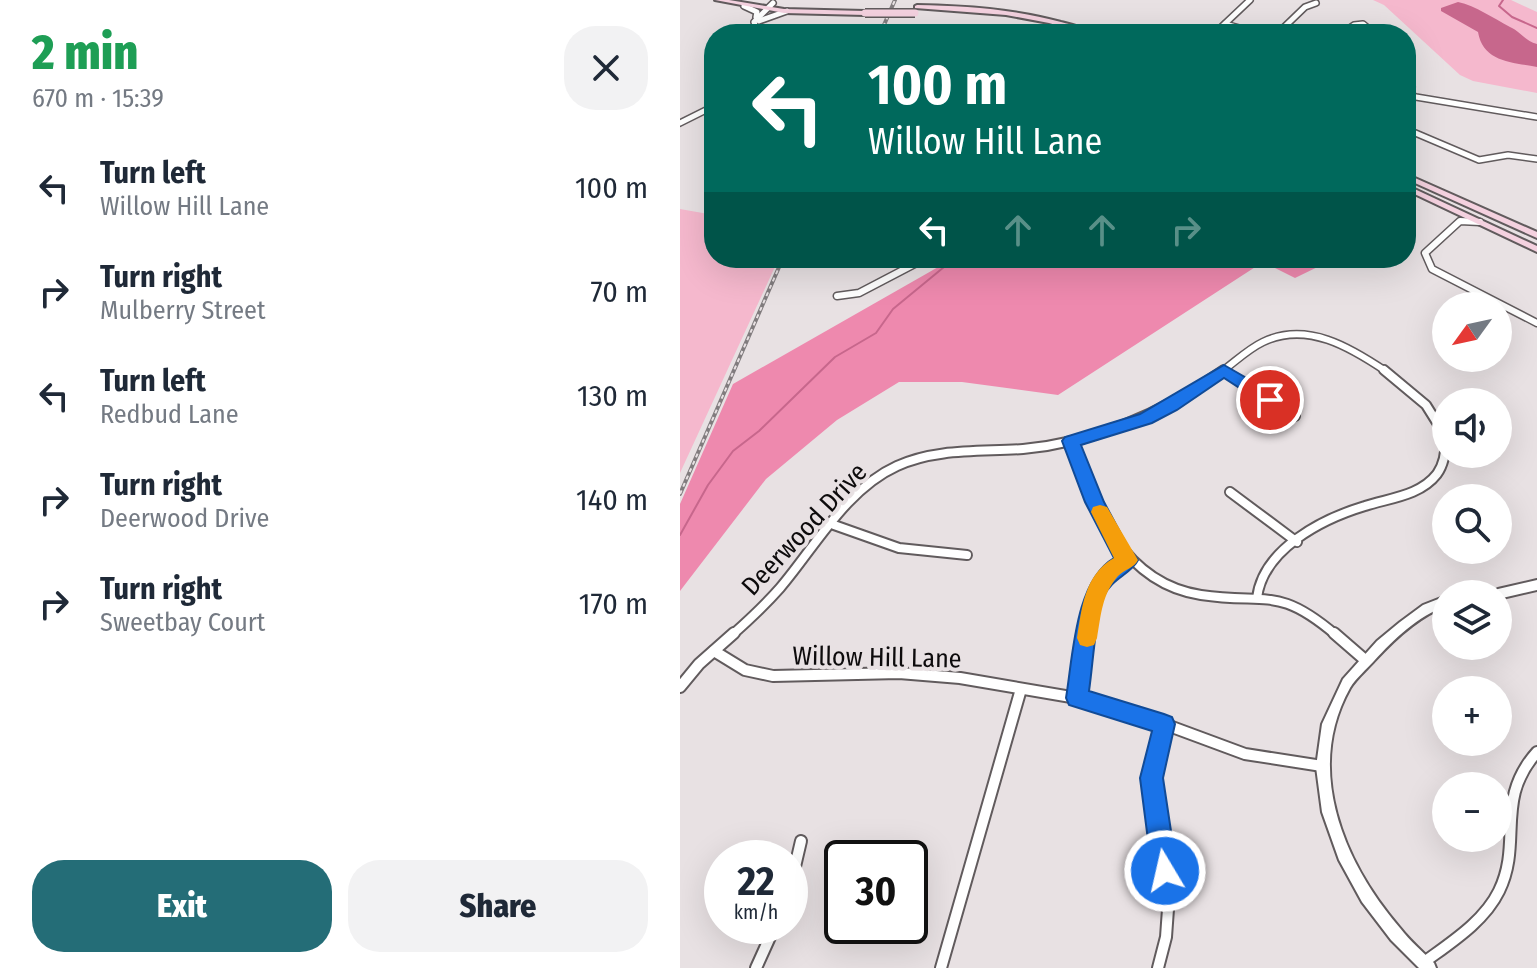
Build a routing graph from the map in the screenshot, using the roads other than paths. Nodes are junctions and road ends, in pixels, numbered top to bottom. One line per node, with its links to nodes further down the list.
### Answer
1 (718, 0): 5 (main road)
2 (751, 0): 6 (main road)
3 (1250, 0): 14 (street)
4 (1316, 3): 15 (street)
5 (744, 6): 6 (main road); 10 (street)
6 (770, 6): 7 (main road); 9 (main road); 10 (street)
7 (866, 10): 8 (main road, bridge); 9 (main road)
8 (916, 10): 12 (main road); 13 (main road)
9 (787, 11): 10 (street)
10 (756, 21): 11 (street)
11 (756, 24)
12 (1027, 24)
13 (1057, 24)
14 (1225, 24)
15 (1287, 24)
16 (1416, 96): 18 (street)
17 (704, 111): 19 (street)
18 (1537, 117)
19 (680, 123)
20 (1416, 134): 21 (street)
21 (1537, 159)
22 (1416, 181): 27 (main road)
23 (1416, 192): 24 (main road)
24 (1455, 210): 25 (street); 26 (main road)
25 (1460, 221): 26 (street); 31 (street)
26 (1480, 222): 28 (main road)
27 (1537, 235)
28 (1537, 249)
29 (907, 268): 30 (street)
30 (837, 296)
31 (1537, 323)
32 (1224, 371): 33 (street, Deerwood Drive); 34 (street); 35 (street, Deerwood Drive)
33 (1432, 410)
34 (1295, 416)
35 (1071, 441): 38 (street, Deerwood Drive); 41 (street)
36 (1439, 468): 39 (street, Deerwood Drive)
37 (1230, 492): 39 (street)
38 (834, 525): 40 (street); 46 (street, Deerwood Drive)
39 (1297, 542): 44 (street, Deerwood Drive)
40 (967, 555)
41 (1129, 560): 44 (street); 50 (street)
42 (1537, 585): 43 (street)
43 (1512, 591)
44 (1257, 598): 47 (street)
45 (1432, 607): 47 (street)
46 (714, 651): 48 (street, Deerwood Drive); 49 (street, Willow Hill Lane)
47 (1364, 659): 53 (street)
48 (680, 687)
49 (1021, 689): 50 (street, Willow Hill Lane); 57 (street)
50 (1077, 698): 51 (street, Willow Hill Lane)
51 (1164, 724): 53 (street, Willow Hill Lane); 58 (street)
52 (1537, 752): 55 (street)
53 (1322, 766): 55 (street)
54 (767, 944): 56 (street)
55 (1426, 965)
56 (756, 968)
57 (941, 968)
58 (1158, 968)

